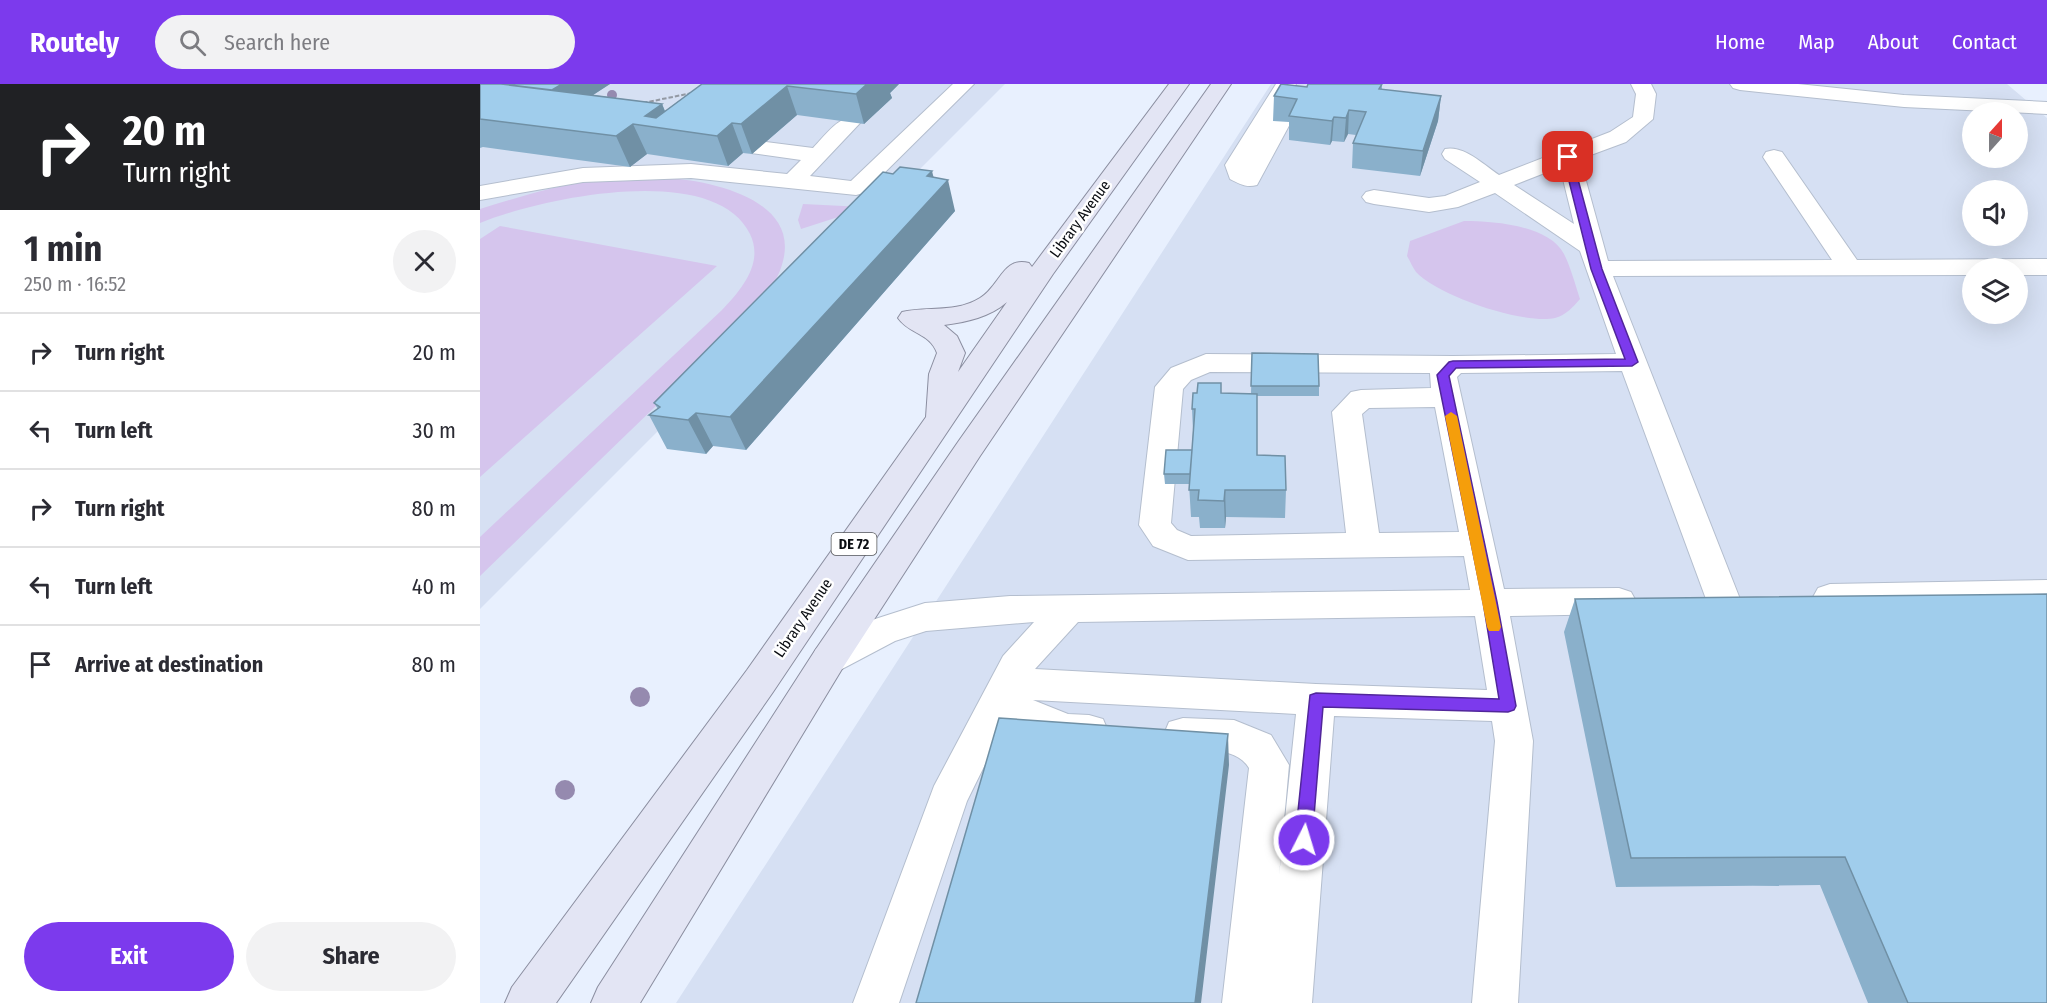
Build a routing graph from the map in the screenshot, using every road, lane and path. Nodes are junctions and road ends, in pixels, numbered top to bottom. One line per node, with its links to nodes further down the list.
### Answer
1 (964, 84): 20 (street)
2 (1179, 84): 15 (main road, Library Avenue / DE 72)
3 (1221, 84): 44 (main road, DE 72)
4 (1286, 84): 5 (street)
5 (1302, 84)
6 (1641, 84): 18 (street)
7 (1740, 84): 10 (street)
8 (1995, 86): 11 (street)
9 (694, 93): 12 (path)
10 (1954, 93): 11 (street)
11 (2043, 96)
12 (637, 104)
13 (851, 122): 17 (street)
14 (759, 148): 17 (street)
15 (1129, 152): 32 (main road, Library Avenue / DE 72); 32 (main road)
16 (1454, 154): 21 (street)
17 (816, 155): 20 (street)
18 (1568, 157): 21 (street); 24 (street)
19 (1774, 158): 25 (street)
20 (793, 181): 22 (street)
21 (1498, 184): 23 (street); 24 (street)
22 (480, 193)
23 (1374, 197)
24 (1594, 258): 25 (street); 27 (street)
25 (1849, 267): 26 (street)
26 (2047, 267)
27 (1632, 362): 29 (street); 37 (street)
28 (1376, 363): 29 (street); 31 (street); 34 (street)
29 (1453, 364): 30 (street)
30 (1448, 397): 31 (street); 33 (street)
31 (1381, 399): 34 (street)
32 (941, 417): 48 (main road, Library Avenue / DE 72)
33 (1478, 544): 34 (street); 41 (street)
34 (1364, 545)
35 (2047, 593): 36 (street)
36 (1802, 597)
37 (1723, 599): 38 (street); 40 (street)
38 (1757, 599)
39 (1645, 600): 41 (street)
40 (1689, 600)
41 (1490, 602): 43 (street); 47 (street)
42 (1010, 609): 43 (street); 44 (street); 45 (street)
43 (1069, 609): 45 (street)
44 (829, 659): 51 (main road, DE 72)
45 (1007, 684): 46 (street); 52 (street); 53 (street)
46 (1316, 700): 47 (street); 54 (street)
47 (1508, 706): 55 (street)
48 (563, 955): 49 (main road); 50 (main road, Library Avenue / DE 72)
49 (512, 1003)
50 (528, 1003)
51 (614, 1003)
52 (876, 1003)
53 (1245, 1003)
54 (1289, 1003)
55 (1495, 1003)

